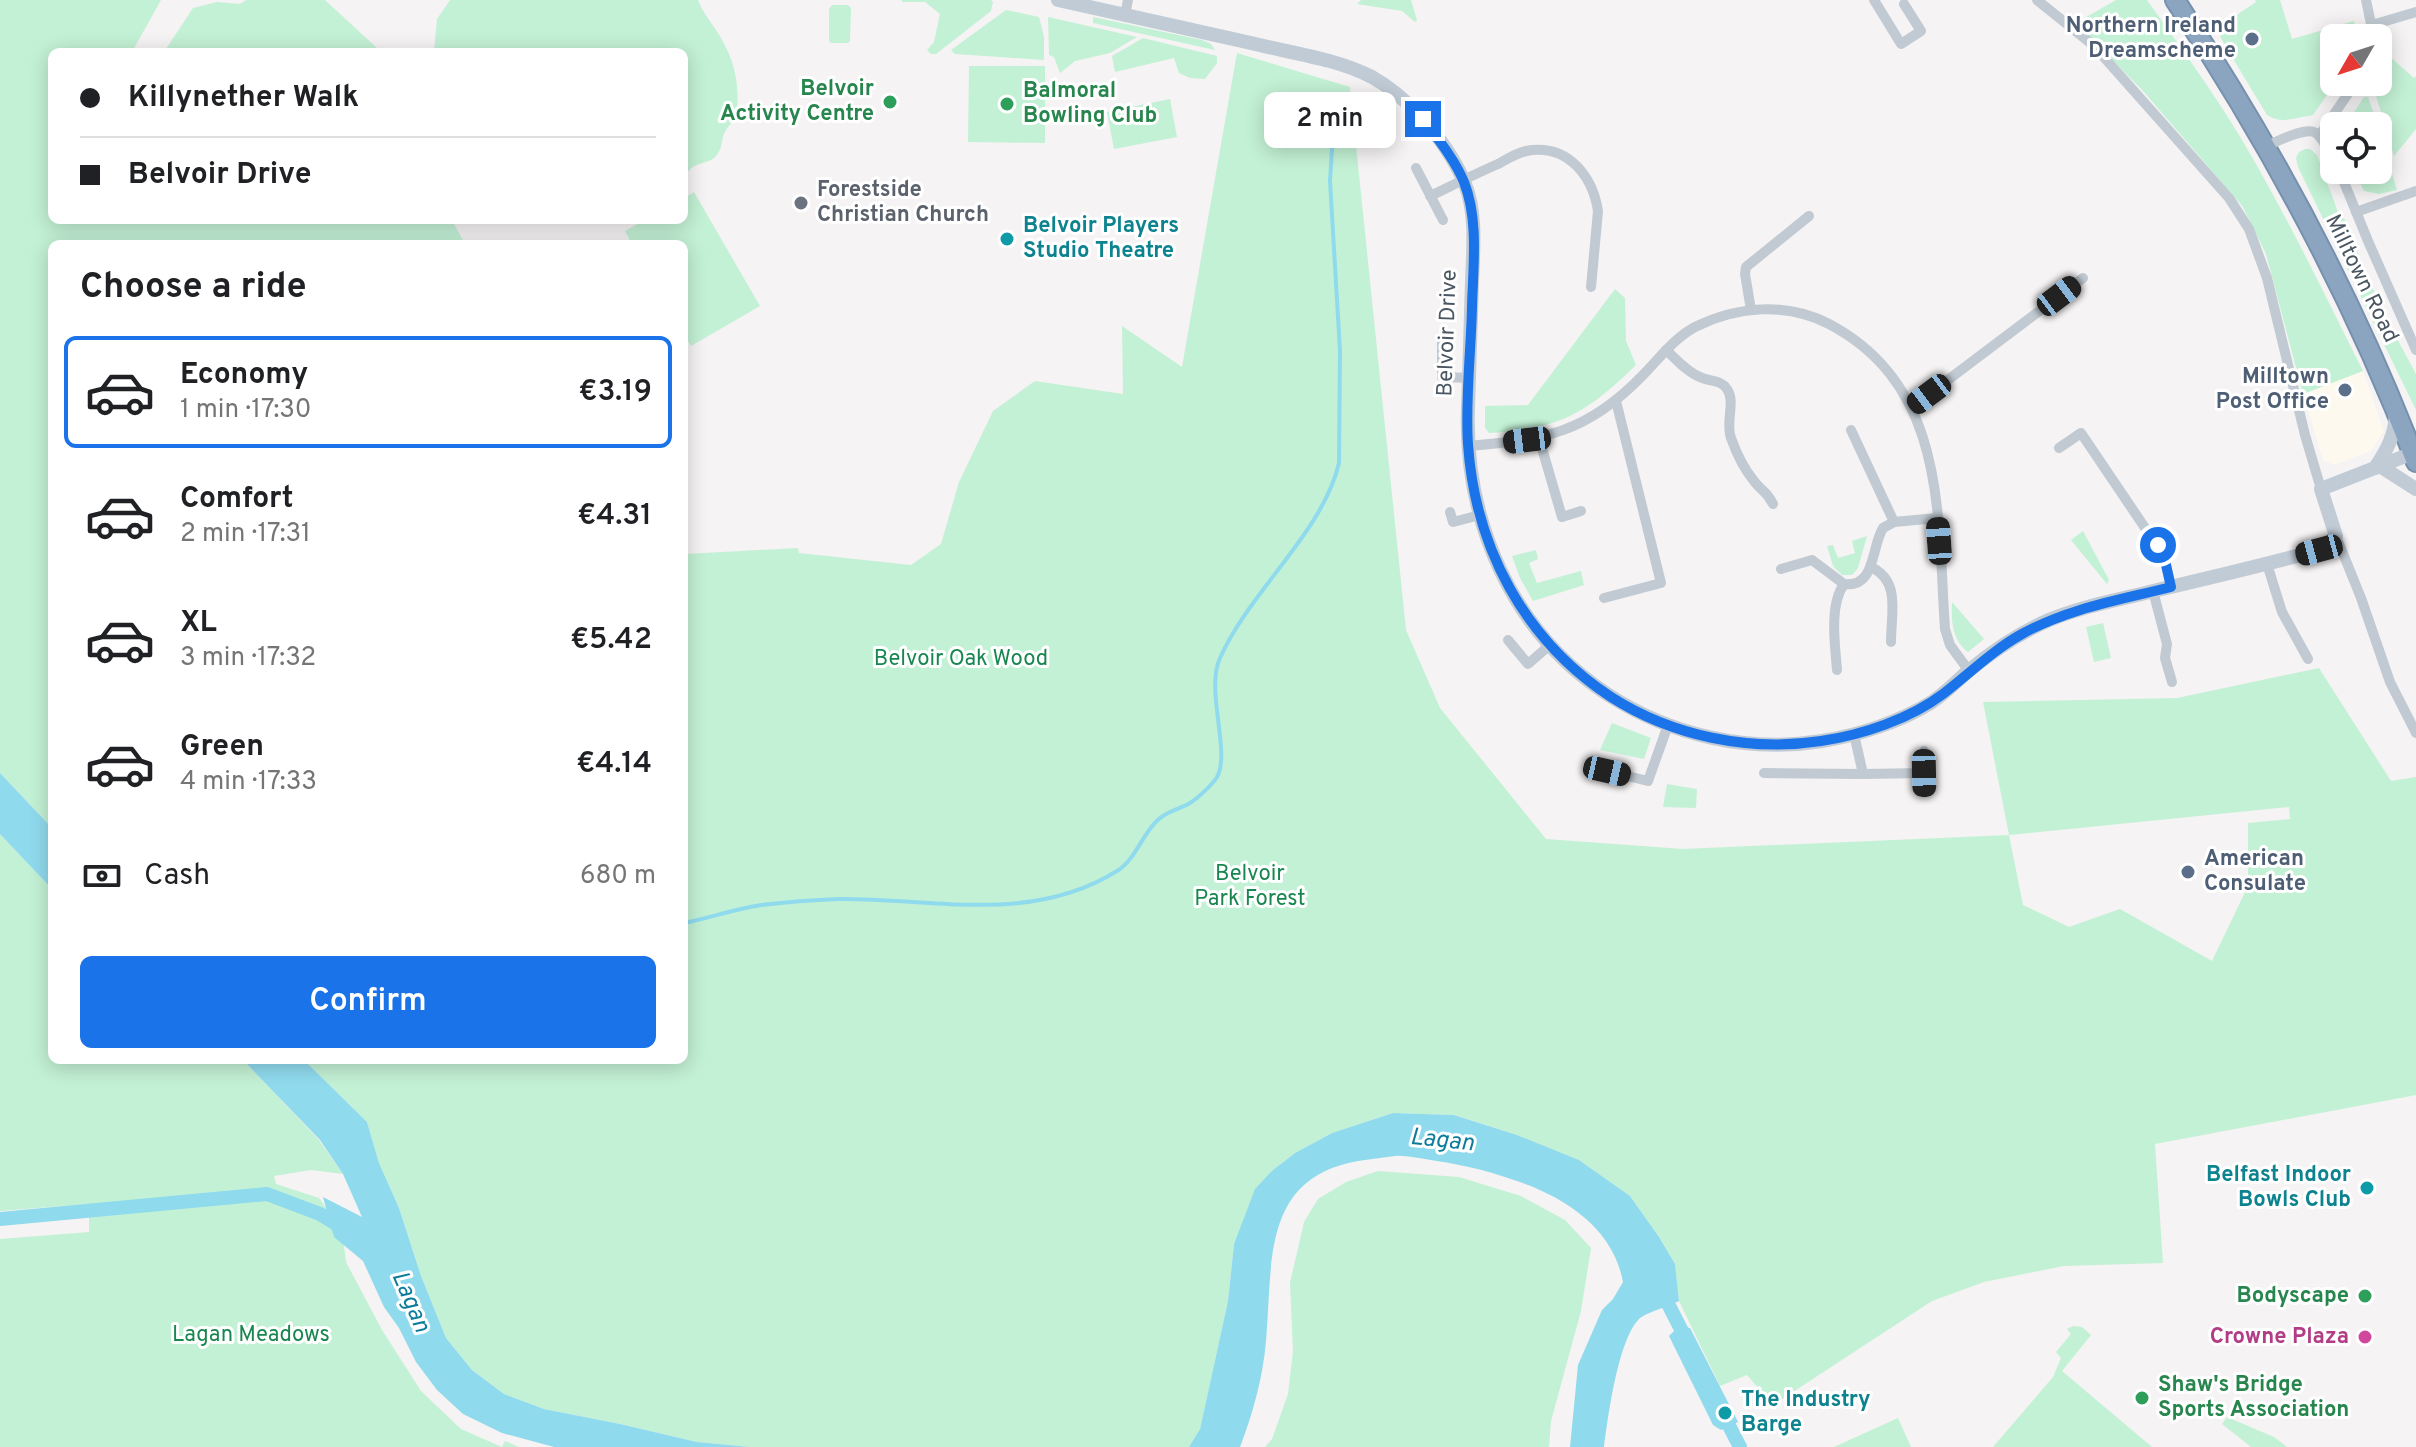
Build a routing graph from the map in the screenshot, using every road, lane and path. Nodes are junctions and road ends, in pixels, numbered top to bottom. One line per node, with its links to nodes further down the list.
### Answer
1 (1058, 0): 7 (street, Belvoir Drive)
2 (1874, 0): 6 (street)
3 (2037, 0): 38 (street)
4 (2175, 0): 13 (highway, Milltown Road)
5 (2366, 0): 9 (street)
6 (1904, 4)
7 (1126, 7): 15 (street, Belvoir Drive)
8 (2416, 12): 10 (street)
9 (2372, 24)
10 (2375, 24)
11 (2346, 96): 12 (street)
12 (2319, 136): 13 (street)
13 (2266, 146): 31 (highway, Milltown Road)
14 (1416, 168): 18 (street)
15 (1464, 180): 18 (street); 23 (street); 28 (street, Belvoir Drive)
16 (2345, 184): 19 (street)
17 (2416, 191): 19 (street)
18 (1430, 196): 21 (street)
19 (2356, 212): 27 (street)
20 (1809, 216): 24 (street)
21 (1443, 220)
22 (2083, 278): 30 (street)
23 (1591, 287)
24 (1751, 310): 26 (street); 30 (street)
25 (1442, 339): 28 (street)
26 (1666, 350): 29 (street); 40 (street)
27 (2416, 350)
28 (1470, 378): 34 (street, Belvoir Drive)
29 (1616, 401): 33 (street); 53 (street)
30 (1912, 407): 44 (street)
31 (2396, 412): 36 (highway, Milltown Road); 37 (street)
32 (1851, 430): 45 (street)
33 (1539, 438): 34 (street); 41 (street)
34 (1468, 446): 43 (street, Belvoir Drive)
35 (2059, 448): 51 (street)
36 (2414, 458): 37 (street)
37 (2377, 467): 38 (street); 39 (street)
38 (2321, 489): 46 (street)
39 (2416, 489)
40 (1773, 504)
41 (1581, 511)
42 (1450, 512): 43 (street)
43 (1480, 515): 56 (street, Belvoir Drive)
44 (1937, 518): 45 (street); 59 (street)
45 (1894, 522): 48 (street)
46 (2336, 536): 47 (street, Belvoir Drive); 62 (street)
47 (2267, 564): 51 (street, Belvoir Drive); 57 (street)
48 (1871, 567): 50 (street); 55 (street)
49 (1781, 569): 50 (street)
50 (1844, 584): 58 (street)
51 (2171, 587): 52 (street, Belvoir Drive)
52 (2153, 591): 59 (street, Belvoir Drive); 60 (street)
53 (1604, 598)
54 (1508, 640): 56 (street)
55 (1891, 642)
56 (1551, 644): 61 (street, Belvoir Drive)
57 (2308, 659)
58 (1837, 670)
59 (1969, 671): 63 (street, Belvoir Drive)
60 (2172, 682)
61 (1668, 725): 63 (street, Belvoir Drive); 65 (street)
62 (2416, 733)
63 (1854, 734): 68 (street)
64 (1924, 751): 67 (street)
65 (1607, 771)
66 (1764, 773): 68 (street)
67 (1924, 773): 68 (street); 69 (street)
68 (1863, 774)
69 (1925, 791)

